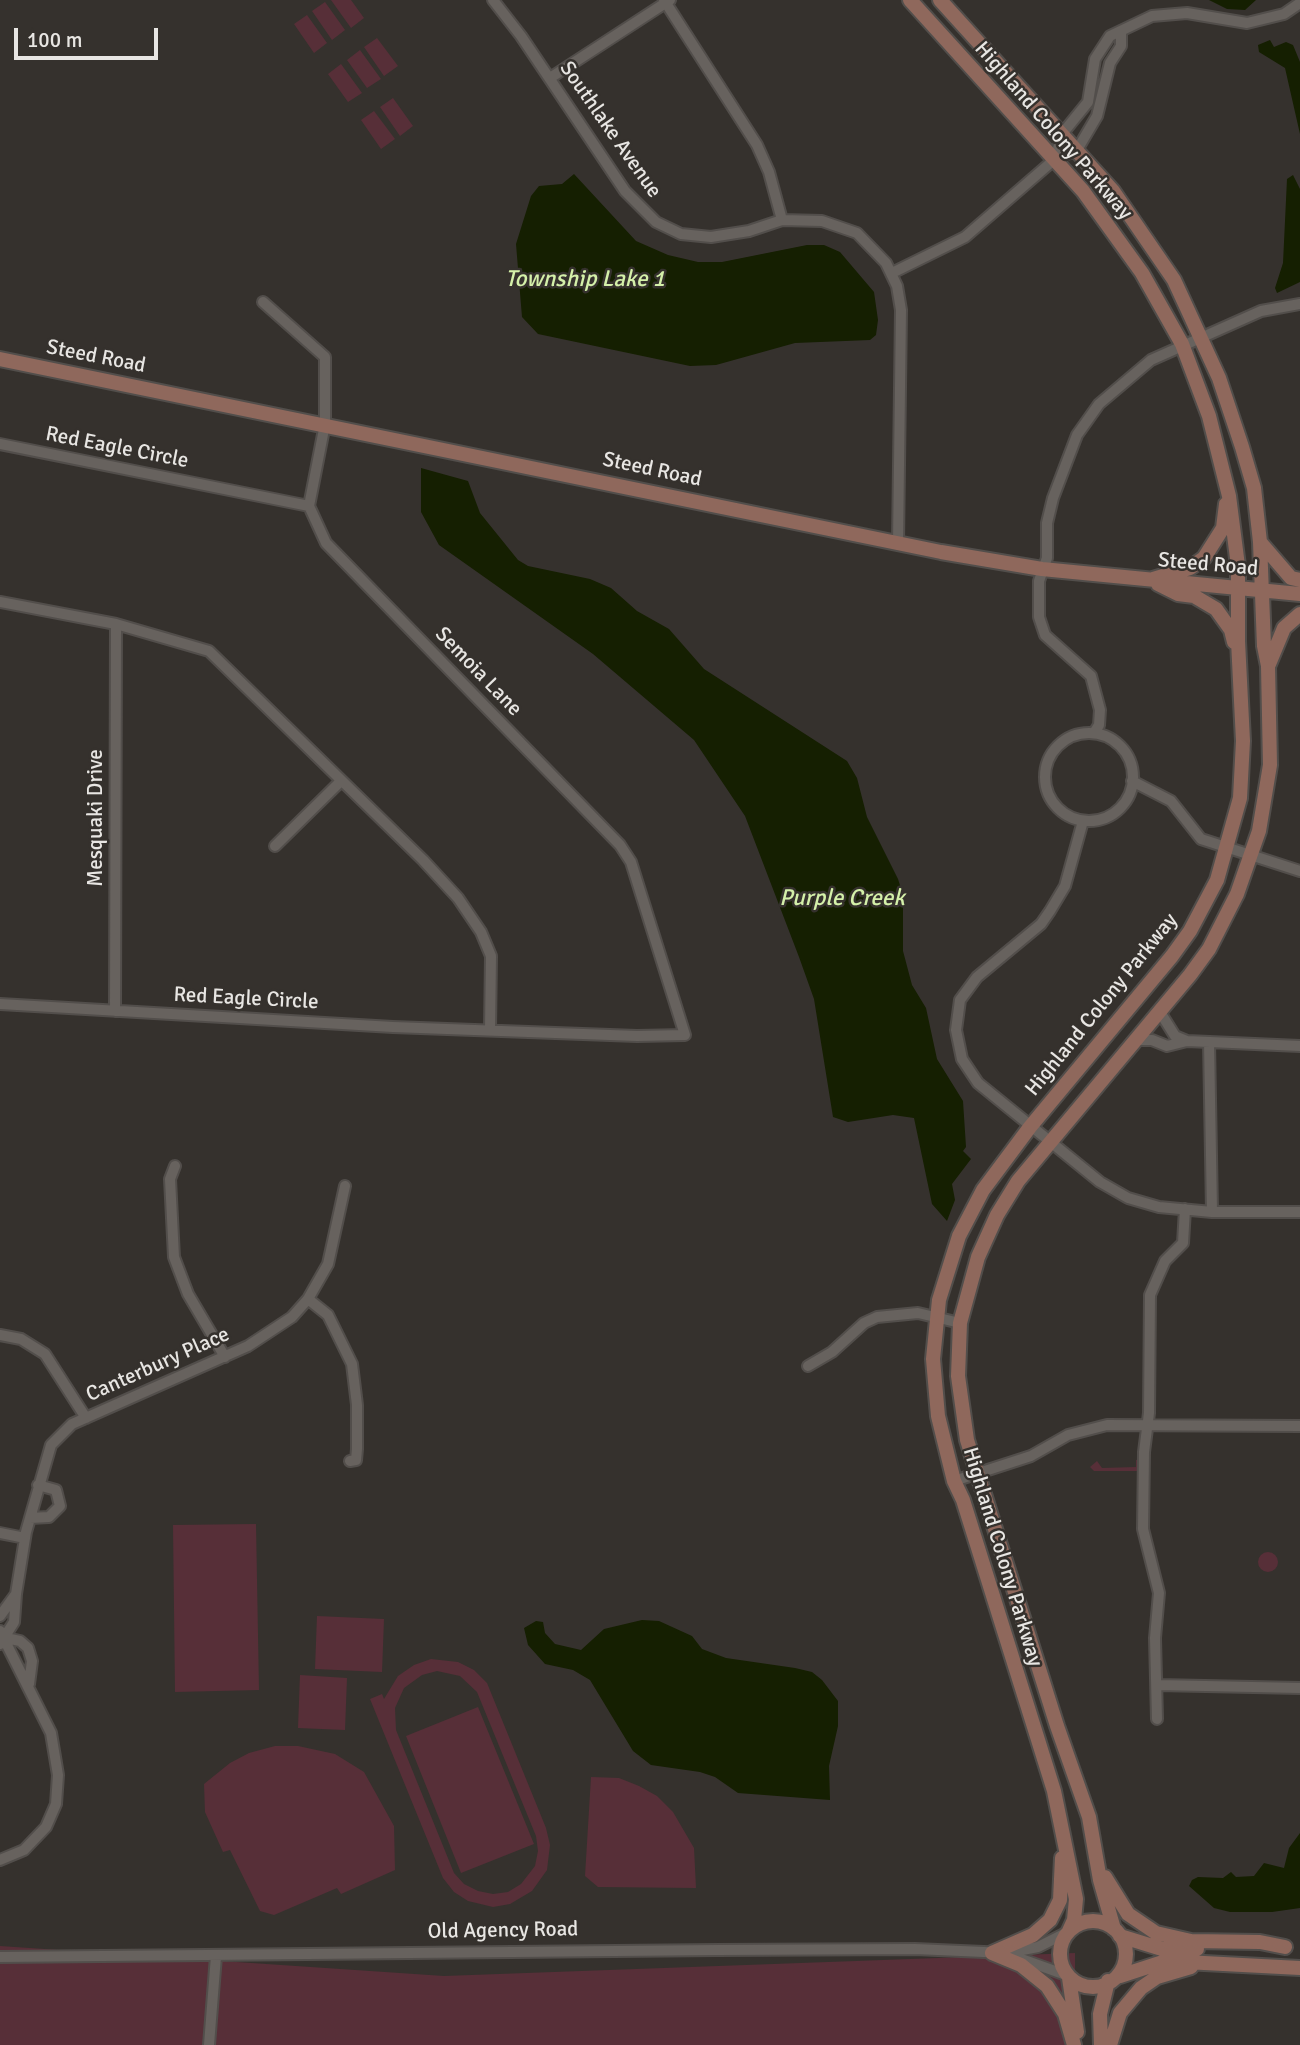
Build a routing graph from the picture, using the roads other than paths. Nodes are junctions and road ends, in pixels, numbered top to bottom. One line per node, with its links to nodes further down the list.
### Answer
1 (493, 0): 7 (street, Southlake Avenue)
2 (910, 0): 10 (street, Highland Colony Parkway)
3 (940, 0): 8 (street, Highland Colony Parkway)
4 (666, 1): 7 (street); 11 (street)
5 (1300, 3): 6 (street)
6 (1121, 33): 8 (street); 9 (street)
7 (550, 78): 11 (street, Southlake Avenue)
8 (1062, 134): 9 (street, Highland Colony Parkway); 10 (street)
9 (1077, 150): 10 (street); 15 (street, Highland Colony Parkway)
10 (1055, 159): 12 (street); 16 (street, Highland Colony Parkway)
11 (782, 220): 12 (street, Southlake Avenue)
12 (892, 272): 23 (street, Southlake Avenue)
13 (263, 302): 18 (street)
14 (1300, 304): 15 (street)
15 (1201, 335): 16 (street); 22 (street, Highland Colony Parkway)
16 (1182, 344): 20 (street, Highland Colony Parkway); 24 (street)
17 (0, 359): 18 (street, Steed Road)
18 (325, 424): 21 (street); 23 (street, Steed Road)
19 (0, 444): 21 (street, Red Eagle Circle)
20 (1229, 496): 26 (street); 27 (street, Highland Colony Parkway)
21 (309, 506): 47 (street, Semoia Lane)
22 (1260, 542): 25 (street); 28 (street, Highland Colony Parkway)
23 (898, 543): 24 (street, Steed Road)
24 (1042, 569): 26 (street, Steed Road); 35 (street)
25 (1300, 580)
26 (1150, 581): 27 (street, Steed Road); 33 (street)
27 (1237, 588): 28 (street, Steed Road); 33 (street, Highland Colony Parkway)
28 (1263, 591): 29 (street, Steed Road); 34 (street, Highland Colony Parkway)
29 (1300, 594)
30 (0, 602): 32 (street)
31 (1300, 614): 34 (street)
32 (116, 624): 36 (street); 44 (street, Mesquaki Drive)
33 (1238, 665): 40 (street, Highland Colony Parkway)
34 (1268, 666): 41 (street, Highland Colony Parkway)
35 (1094, 733): 37 (street); 38 (street)
36 (341, 781): 39 (street); 46 (street)
37 (1132, 781): 38 (street); 40 (street)
38 (1083, 821): 52 (street)
39 (275, 846)
40 (1228, 848): 41 (street); 52 (street, Highland Colony Parkway)
41 (1251, 856): 42 (street); 45 (street, Highland Colony Parkway)
42 (1300, 871)
43 (0, 1004): 44 (street, Red Eagle Circle)
44 (115, 1011): 46 (street, Red Eagle Circle)
45 (1160, 1012): 48 (street, Highland Colony Parkway); 49 (street)
46 (490, 1030): 47 (street, Red Eagle Circle)
47 (637, 1036)
48 (1136, 1041): 49 (street); 53 (street, Highland Colony Parkway)
49 (1188, 1041): 50 (street)
50 (1209, 1042): 51 (street); 57 (street)
51 (1300, 1046)
52 (1030, 1127): 53 (street); 60 (street, Highland Colony Parkway)
53 (1052, 1141): 56 (street); 61 (street, Highland Colony Parkway)
54 (175, 1166): 63 (street)
55 (345, 1186): 59 (street, Canterbury Place)
56 (1185, 1209): 57 (street); 66 (street)
57 (1212, 1212): 58 (street)
58 (1300, 1212)
59 (308, 1299): 63 (street, Canterbury Place); 68 (street)
60 (937, 1318): 61 (street); 64 (street); 70 (street, Highland Colony Parkway)
61 (960, 1323): 69 (street, Highland Colony Parkway)
62 (0, 1335): 65 (street)
63 (225, 1357): 65 (street, Canterbury Place)
64 (808, 1366)
65 (86, 1418): 71 (street, Canterbury Place)
66 (1147, 1426): 67 (street); 69 (street); 78 (street)
67 (1300, 1426)
68 (351, 1461)
69 (978, 1473): 70 (street); 83 (street, Highland Colony Parkway)
70 (954, 1481): 81 (street, Highland Colony Parkway)
71 (38, 1485): 72 (street, Canterbury Place); 72 (street)
72 (30, 1518): 74 (street, Canterbury Place)
73 (0, 1533): 74 (street)
74 (25, 1538): 75 (street, Canterbury Place)
75 (16, 1594): 76 (street, Canterbury Place); 77 (street, Canterbury Place)
76 (0, 1616)
77 (2, 1637): 82 (street)
78 (1158, 1685): 79 (street); 80 (street)
79 (1300, 1688)
80 (1157, 1719)
81 (1062, 1828): 84 (street, Highland Colony Parkway); 87 (street)
82 (0, 1860)
83 (1099, 1867): 85 (street, Highland Colony Parkway); 86 (street)
84 (1067, 1932): 85 (street); 88 (street, Old Agency Road); 93 (street)
85 (1117, 1932): 86 (street); 94 (street)
86 (1293, 1947)
87 (992, 1953): 88 (street, Old Agency Road); 90 (street, Old Agency Road); 96 (street)
88 (1007, 1953): 93 (street, Old Agency Road)
89 (0, 1956): 90 (street, Old Agency Road)
90 (216, 1956): 95 (street)
91 (1224, 1962): 92 (street); 94 (street); 98 (street)
92 (1300, 1968)
93 (1068, 1977): 94 (street); 96 (street)
94 (1114, 1979): 97 (street)
95 (209, 2045)
96 (1076, 2045)
97 (1101, 2045)
98 (1110, 2045)

